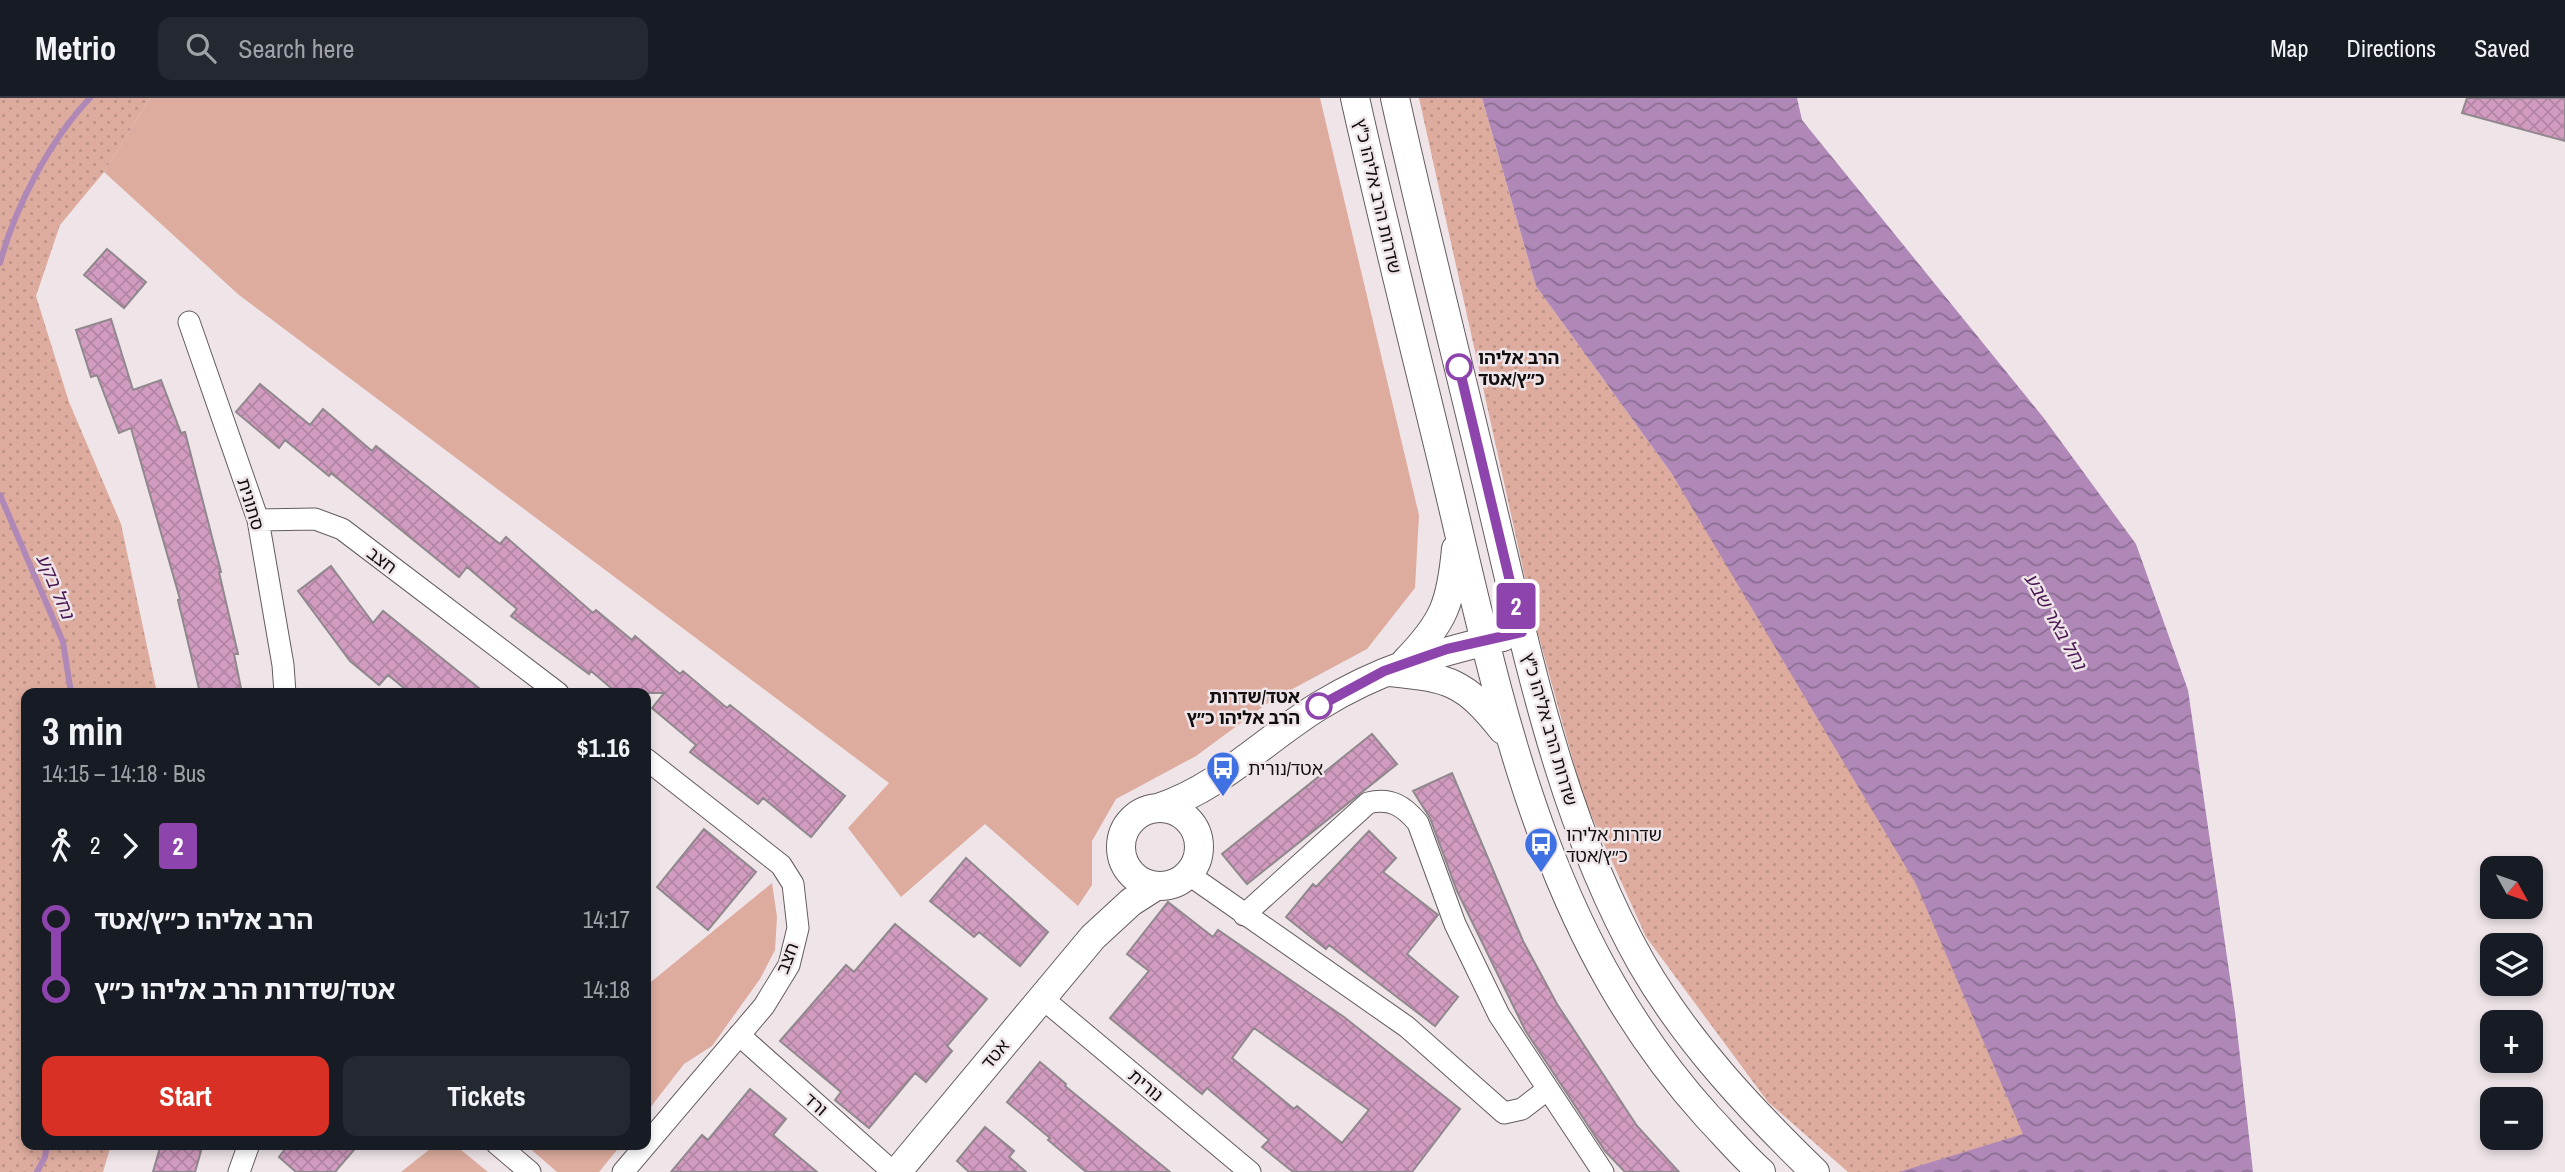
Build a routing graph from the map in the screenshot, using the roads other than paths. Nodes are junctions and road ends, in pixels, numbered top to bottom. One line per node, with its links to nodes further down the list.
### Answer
1 (1355, 98): 5 (street, שדרות הרב אליהו כ"ץ)
2 (1395, 98): 6 (street, שדרות הרב אליהו כ"ץ)
3 (189, 322): 4 (street, סתונית)
4 (258, 520): 9 (street, סתונית); 10 (street, חצב)
5 (1458, 529): 7 (street, שדרות הרב אליהו כ"ץ); 8 (street)
6 (1522, 632): 7 (street); 35 (street, שדרות הרב אליהו כ"ץ)
7 (1485, 642): 8 (street); 11 (street, שדרות הרב אליהו כ"ץ)
8 (1393, 667): 11 (street); 13 (street)
9 (285, 688)
10 (551, 688)
11 (1510, 739): 34 (street, שדרות הרב אליהו כ"ץ)
12 (651, 763): 22 (street, חצב)
13 (1239, 767): 14 (street); 15 (street)
14 (1158, 808): 15 (street); 16 (street)
15 (1199, 842): 17 (street)
16 (1122, 856): 18 (street); 20 (street, אטד)
17 (1188, 874): 18 (street); 19 (street)
18 (1156, 886): 20 (street, אטד)
19 (1244, 915): 23 (street); 23 (street)
20 (1093, 937): 21 (street, אטד)
21 (1042, 998): 31 (street, אטד); 32 (street, נורית)
22 (739, 1035): 24 (street, חצב); 31 (street, ורד)
23 (1548, 1089): 33 (street)
24 (651, 1139)
25 (247, 1150): 28 (street)
26 (504, 1150): 29 (street)
27 (642, 1150): 30 (street, חצב)
28 (239, 1172)
29 (530, 1172)
30 (623, 1172)
31 (895, 1172)
32 (1250, 1172)
33 (1603, 1172)
34 (1761, 1172)
35 (1815, 1172)

